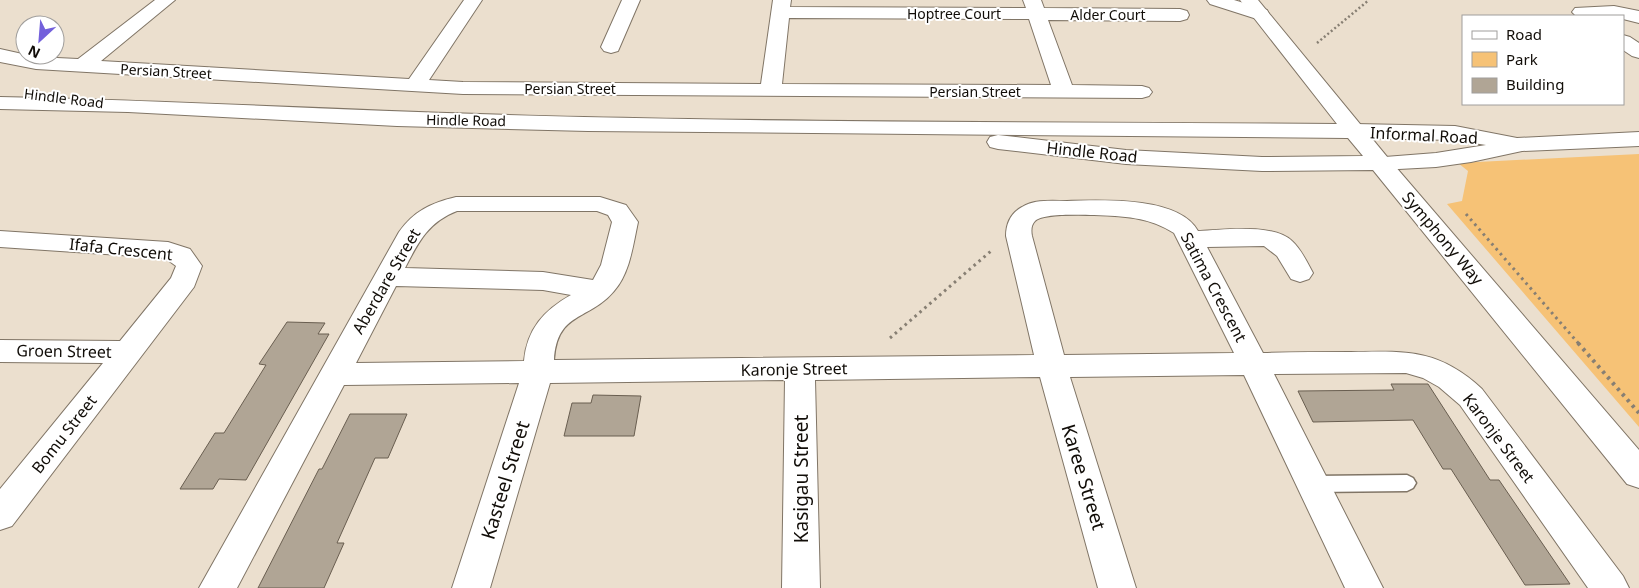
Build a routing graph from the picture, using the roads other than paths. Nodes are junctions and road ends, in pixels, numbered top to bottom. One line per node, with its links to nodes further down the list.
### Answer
1 (166, 0): 16 (street)
2 (473, 0): 17 (street)
3 (631, 0): 13 (street)
4 (1216, 0): 8 (street)
5 (1564, 0): 10 (street)
6 (781, 6): 7 (street, Hoptree Court); 19 (street)
7 (1035, 7): 9 (street, Alder Court); 20 (street)
8 (1254, 7): 25 (street, Symphony Way)
9 (1180, 14)
10 (1584, 14): 11 (street)
11 (1639, 17)
12 (1624, 42): 14 (street)
13 (611, 47)
14 (1639, 52)
15 (0, 55): 16 (street, Persian Street)
16 (82, 66): 17 (street, Persian Street)
17 (415, 85): 19 (street, Persian Street)
18 (0, 90): 23 (street, Hindle Road)
19 (771, 90): 20 (street, Persian Street)
20 (1064, 92): 21 (street, Persian Street)
21 (1142, 92)
22 (0, 103): 23 (street, Hindle Road)
23 (128, 106): 24 (street, Hindle Road)
24 (805, 126): 25 (street, Hindle Road); 28 (street, Hindle Road)
25 (1355, 131): 27 (street, Informal Road); 28 (street, Symphony Way)
26 (1639, 139): 27 (street, Informal Road)
27 (1522, 144): 28 (street, Informal Road)
28 (1380, 163): 41 (street, Symphony Way)
29 (0, 239): 35 (street, Ifafa Crescent)
30 (1191, 239): 31 (street); 36 (street, Satima Crescent); 37 (street, Satima Crescent)
31 (1300, 273)
32 (387, 277): 33 (street); 33 (street, Aberdare Street); 40 (street, Aberdare Street)
33 (598, 290): 39 (street, Aberdare Street)
34 (0, 351): 35 (street, Groen Street)
35 (129, 352): 44 (street, Bomu Street)
36 (1254, 364): 37 (street, Karonje Street); 43 (street); 50 (street, Karonje Street)
37 (1052, 366): 38 (street, Karonje Street); 48 (street, Karee Street)
38 (800, 369): 39 (street, Karonje Street); 47 (street, Kasigau Street)
39 (538, 372): 40 (street, Karonje Street); 46 (street, Kasteel Street)
40 (334, 374): 45 (street, Aberdare Street)
41 (1639, 474)
42 (1407, 483): 43 (lane)
43 (1314, 484): 49 (street)
44 (0, 515)
45 (218, 588)
46 (471, 588)
47 (801, 588)
48 (1117, 588)
49 (1364, 588)
50 (1610, 588)

